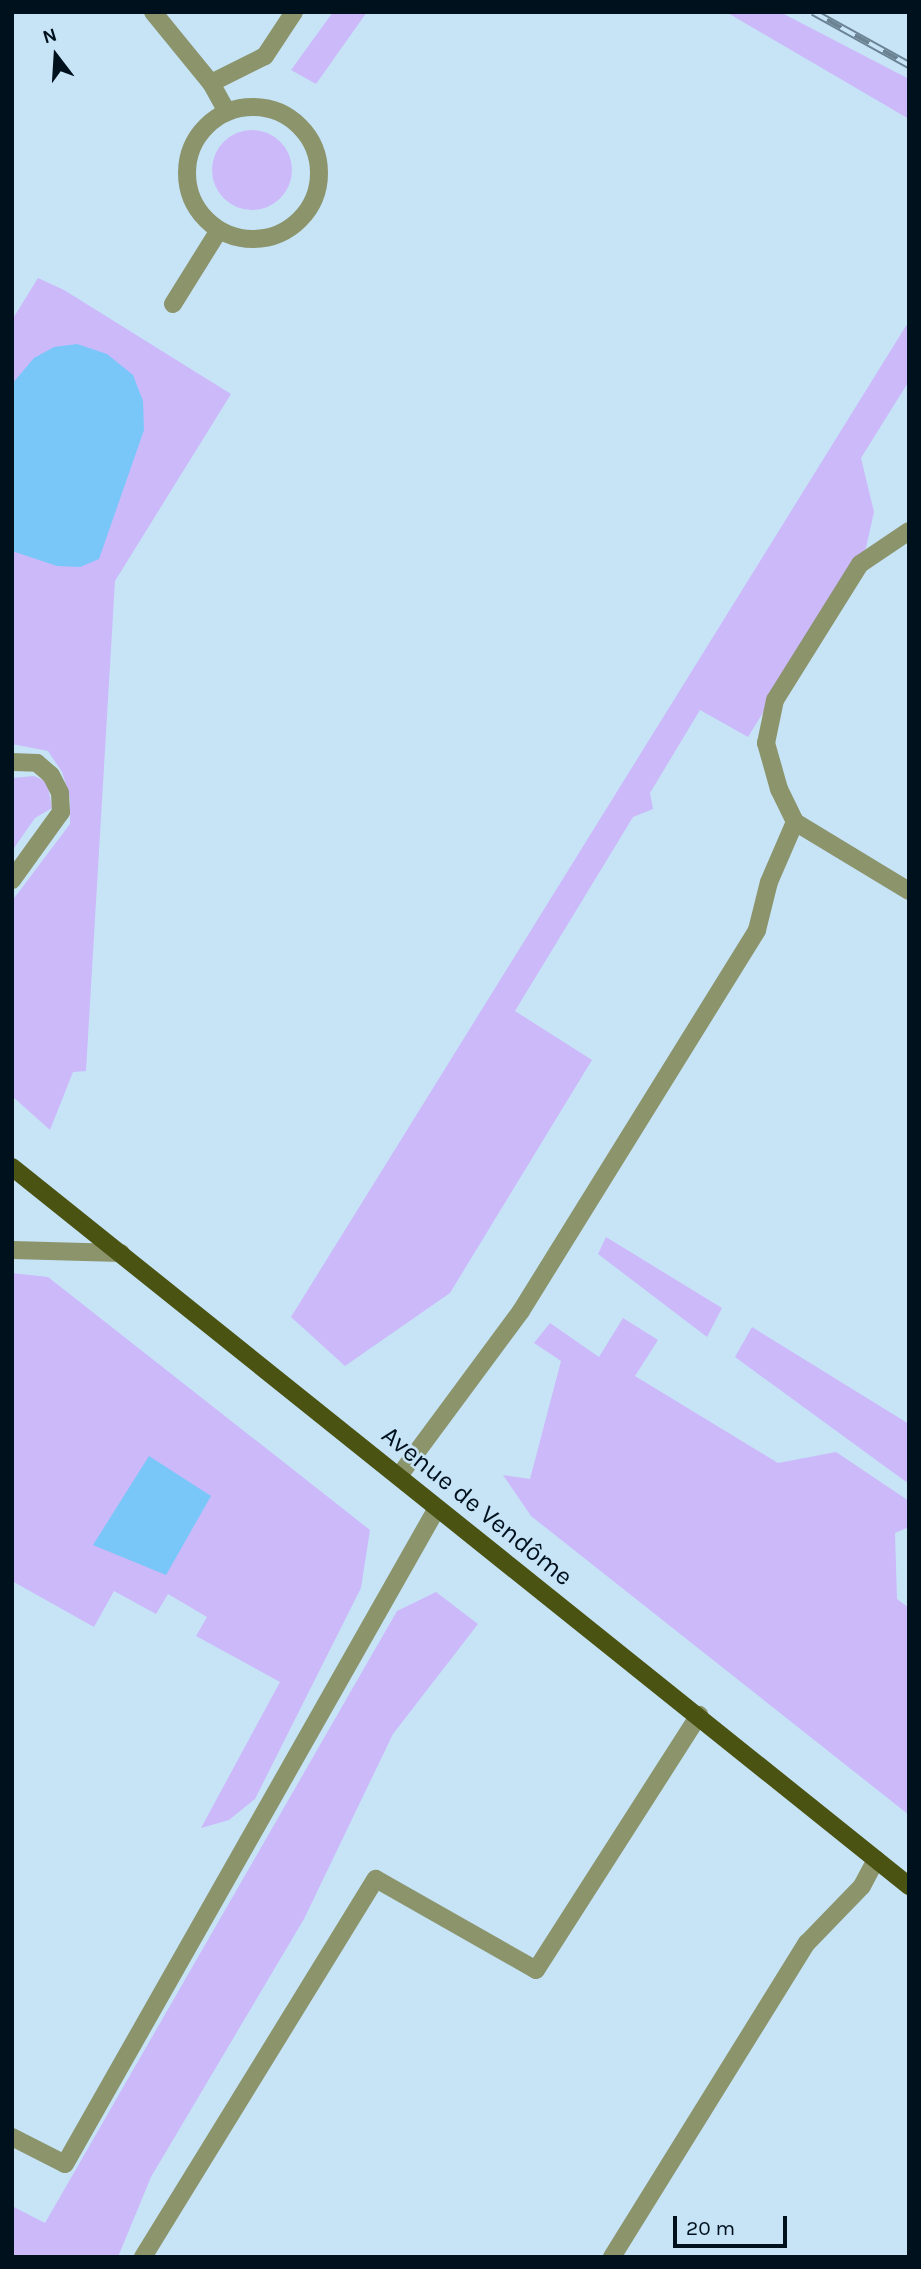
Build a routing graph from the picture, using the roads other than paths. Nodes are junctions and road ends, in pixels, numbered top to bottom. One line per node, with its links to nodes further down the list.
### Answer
1 (153, 12): 3 (street)
2 (294, 12): 3 (street)
3 (211, 83): 4 (street)
4 (227, 112): 5 (street); 5 (street)
5 (219, 230): 6 (street)
6 (173, 304)
7 (909, 531): 9 (street)
8 (14, 762): 10 (street)
9 (796, 822): 11 (street); 15 (street)
10 (12, 880)
11 (909, 891)
12 (12, 1167): 14 (main road, Avenue de Vendôme)
13 (12, 1250): 14 (street)
14 (121, 1254): 15 (main road, Avenue de Vendôme)
15 (399, 1476): 16 (main road, Avenue de Vendôme)
16 (437, 1508): 17 (main road, Avenue de Vendôme); 20 (street)
17 (699, 1715): 18 (main road, Avenue de Vendôme); 21 (street)
18 (876, 1860): 19 (main road, Avenue de Vendôme); 22 (street)
19 (909, 1886)
20 (12, 2137)
21 (143, 2257)
22 (612, 2257)

